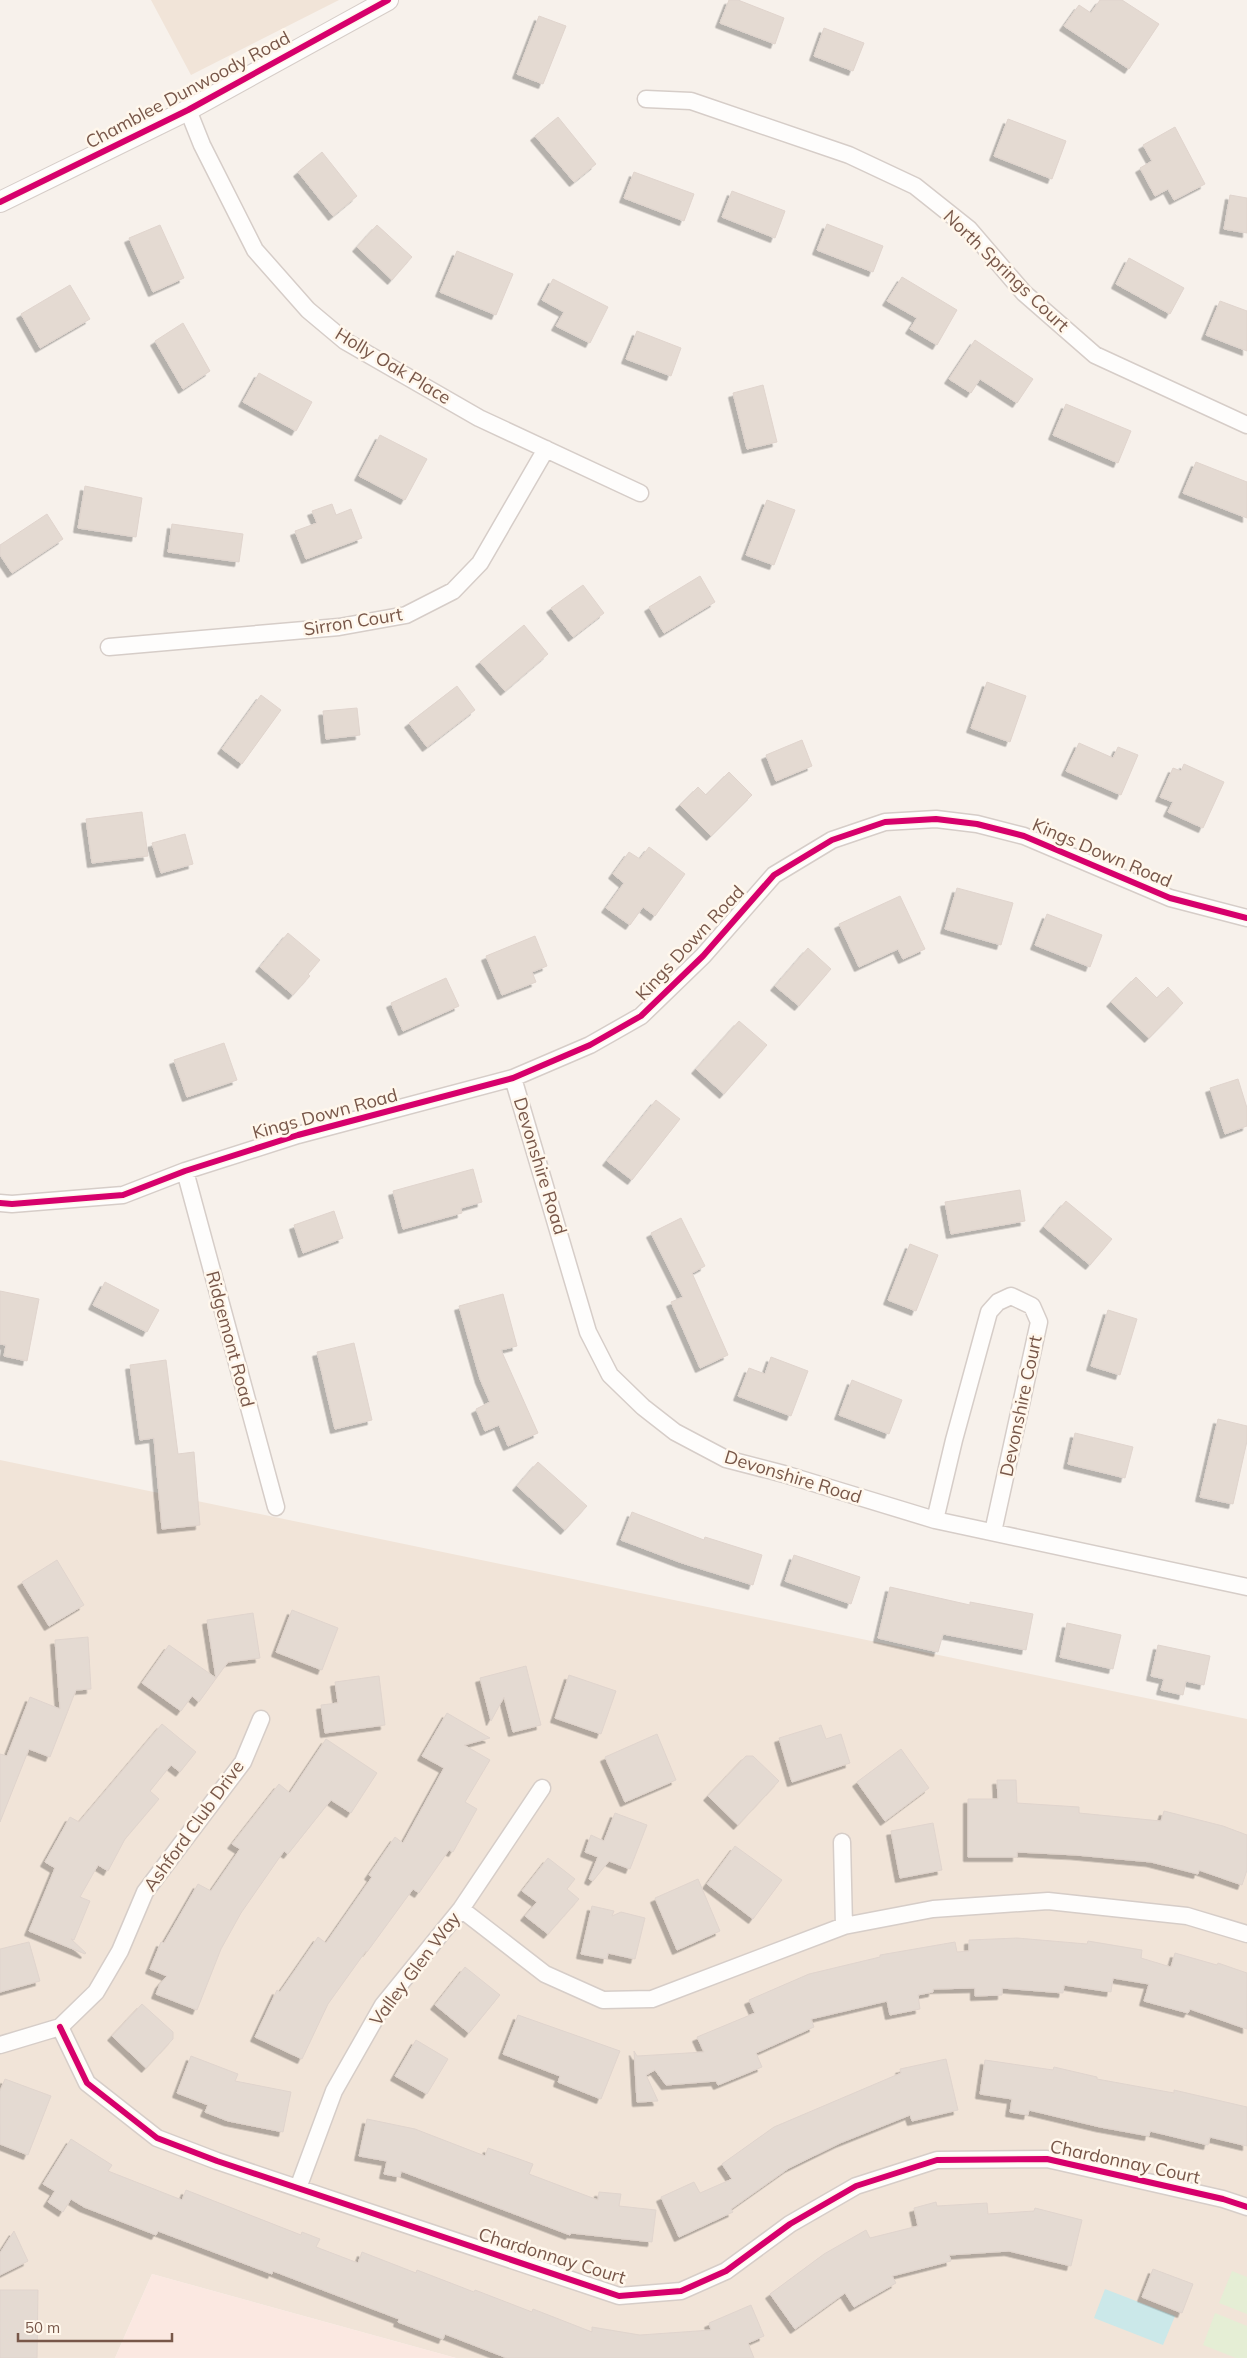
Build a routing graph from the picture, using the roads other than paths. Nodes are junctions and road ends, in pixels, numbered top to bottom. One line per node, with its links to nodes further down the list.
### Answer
1 (388, 0): 3 (street, Chamblee Dunwoody Road)
2 (646, 99): 5 (street, North Springs Court)
3 (188, 110): 4 (street, Chamblee Dunwoody Road); 6 (street, Holly Oak Place)
4 (0, 202)
5 (1247, 425)
6 (546, 450): 7 (street, Holly Oak Place); 8 (street, Sirron Court)
7 (640, 494)
8 (109, 647)
9 (1247, 918): 10 (street, Kings Down Road)
10 (513, 1078): 11 (street, Kings Down Road); 14 (street, Devonshire Road)
11 (185, 1171): 12 (street, Kings Down Road); 13 (street, Ridgemont Road)
12 (0, 1203)
13 (276, 1507)
14 (935, 1520): 15 (street, Devonshire Road); 15 (street, Devonshire Court)
15 (993, 1532): 16 (street, Devonshire Road)
16 (1247, 1587)
17 (261, 1719): 23 (street, Ashford Club Drive)
18 (542, 1788): 20 (street, Valley Glen Way)
19 (842, 1842): 21 (street)
20 (461, 1908): 21 (street); 25 (street, Valley Glen Way)
21 (844, 1926): 22 (street)
22 (1247, 1934)
23 (60, 2028): 24 (street, Ashford Club Drive); 25 (street, Chardonnay Court)
24 (0, 2045)
25 (298, 2188): 26 (street, Chardonnay Court)
26 (1247, 2207)

